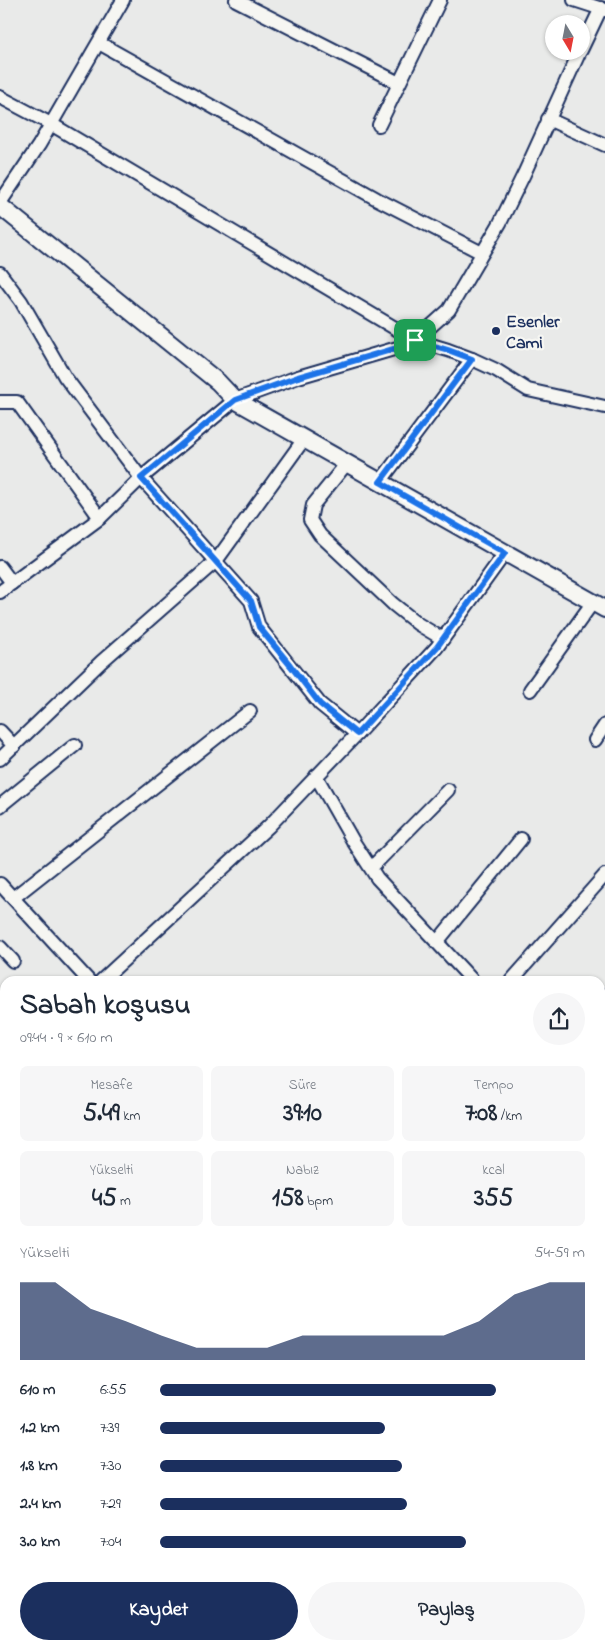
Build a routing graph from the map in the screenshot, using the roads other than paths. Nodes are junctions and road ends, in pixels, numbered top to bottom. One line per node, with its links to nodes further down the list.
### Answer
1 (123, 0): 7 (street)
2 (236, 0): 9 (street)
3 (440, 0): 9 (street)
4 (574, 0): 5 (street)
5 (603, 9): 6 (street)
6 (590, 33)
7 (99, 43): 12 (street); 16 (street)
8 (576, 60): 11 (street)
9 (400, 83): 13 (street)
10 (0, 97): 12 (street)
11 (548, 119): 14 (street); 16 (street)
12 (51, 124): 15 (street); 18 (street)
13 (379, 125)
14 (605, 145)
15 (0, 205): 20 (street)
16 (482, 253): 18 (street)
17 (0, 273): 25 (street)
18 (415, 340): 19 (street); 20 (street)
19 (472, 359): 22 (street); 26 (street)
20 (235, 400): 23 (street); 25 (street)
21 (0, 402): 27 (street)
22 (605, 407)
23 (304, 439): 24 (street); 29 (street)
24 (347, 464): 26 (street); 34 (street)
25 (141, 478): 27 (street); 29 (street)
26 (380, 482): 28 (street)
27 (100, 518): 31 (street)
28 (505, 553): 33 (street); 34 (street)
29 (216, 561): 39 (street); 42 (street)
30 (0, 567): 31 (street)
31 (12, 583): 32 (street)
32 (0, 592)
33 (599, 606): 35 (street)
34 (443, 639): 39 (street)
35 (530, 690)
36 (250, 711): 51 (street)
37 (605, 725): 40 (street)
38 (0, 731): 42 (street)
39 (357, 734): 44 (street)
40 (595, 740)
41 (75, 745): 46 (street)
42 (14, 746): 43 (street)
43 (0, 759)
44 (316, 776): 48 (street); 56 (street)
45 (448, 790): 48 (street)
46 (0, 806)
47 (521, 839): 52 (street)
48 (371, 868): 52 (street)
49 (605, 875): 58 (street)
50 (0, 884): 51 (street)
51 (14, 898): 55 (street)
52 (437, 942): 57 (street)
53 (0, 947): 54 (street)
54 (13, 961)
55 (84, 976)
56 (106, 976)
57 (468, 976)
58 (515, 976)

